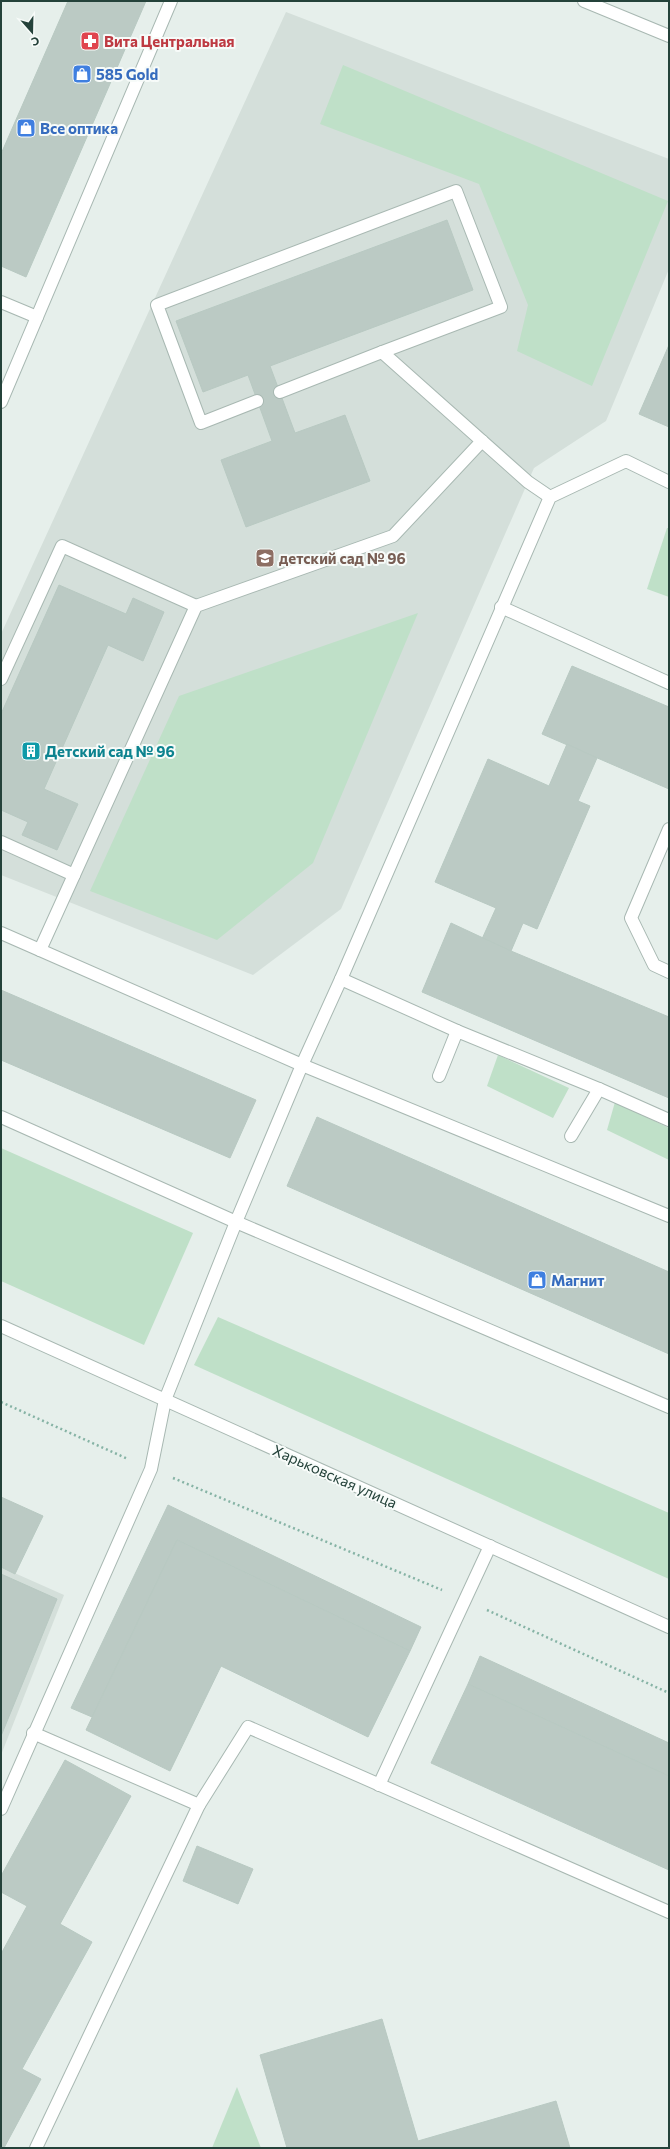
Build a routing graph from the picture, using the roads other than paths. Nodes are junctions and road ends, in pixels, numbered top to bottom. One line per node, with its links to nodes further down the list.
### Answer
1 (171, 1): 5 (street)
2 (584, 1): 3 (street)
3 (669, 36)
4 (1, 302): 5 (street)
5 (37, 317): 9 (street)
6 (382, 352): 7 (street); 8 (street); 10 (street)
7 (280, 392)
8 (257, 401)
9 (1, 402)
10 (482, 441): 12 (street); 13 (street)
11 (669, 482): 12 (street)
12 (550, 497): 14 (street)
13 (196, 606): 15 (street); 19 (street)
14 (501, 607): 16 (street); 23 (street)
15 (1, 679)
16 (669, 683)
17 (669, 830): 22 (street)
18 (1, 842): 19 (street)
19 (74, 875): 21 (street)
20 (1, 933): 21 (street)
21 (40, 950): 25 (street)
22 (669, 972)
23 (341, 979): 24 (street); 25 (street)
24 (457, 1031): 26 (street); 27 (street)
25 (302, 1065): 31 (street); 32 (street)
26 (439, 1076)
27 (599, 1089): 29 (street); 30 (street)
28 (1, 1118): 32 (street)
29 (669, 1120)
30 (571, 1136)
31 (669, 1216)
32 (236, 1222): 34 (street); 35 (street)
33 (1, 1326): 34 (street, Харьковская улица)
34 (166, 1400): 36 (street, Харьковская улица); 38 (street)
35 (669, 1407)
36 (490, 1546): 37 (street, Харьковская улица); 39 (street)
37 (669, 1627)
38 (33, 1733): 40 (street); 41 (street)
39 (379, 1785): 40 (street); 42 (street)
40 (200, 1805): 43 (street)
41 (1, 1809)
42 (669, 1912)
43 (36, 2148)

